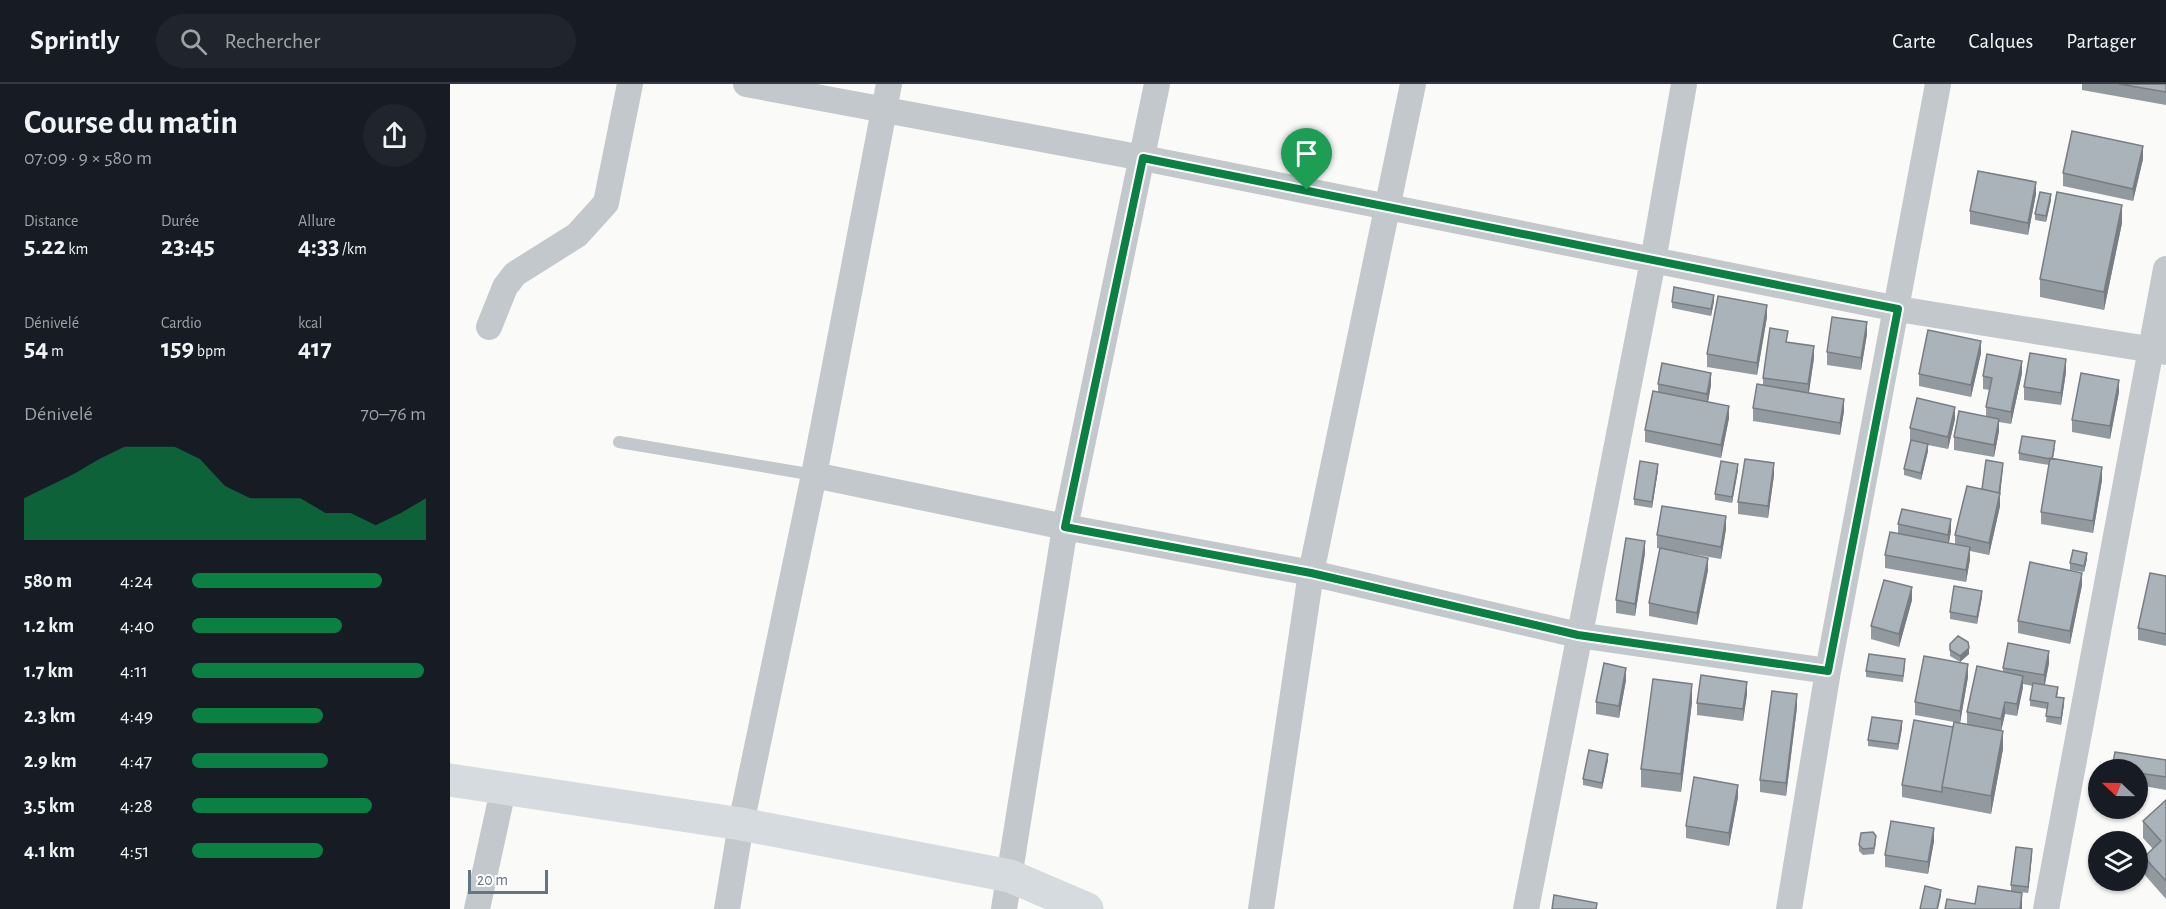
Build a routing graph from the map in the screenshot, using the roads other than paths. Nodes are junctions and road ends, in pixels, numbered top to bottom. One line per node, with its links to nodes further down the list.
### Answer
1 (630, 84): 14 (street)
2 (746, 84): 8 (street)
3 (889, 84): 8 (street)
4 (1157, 84): 9 (street)
5 (1413, 84): 10 (street)
6 (1684, 84): 11 (street)
7 (1938, 84): 13 (street)
8 (884, 110): 9 (street); 17 (street)
9 (1143, 158): 10 (street); 18 (street)
10 (1389, 206): 11 (street); 19 (street)
11 (1653, 261): 13 (street); 20 (street)
12 (2166, 269): 15 (street)
13 (1898, 309): 15 (street); 21 (street)
14 (489, 327)
15 (2158, 351): 33 (street)
16 (620, 442): 17 (lane)
17 (814, 475): 18 (street); 24 (street)
18 (1065, 527): 19 (street); 25 (street)
19 (1311, 573): 20 (street); 30 (street)
20 (1578, 635): 21 (street); 31 (street)
21 (1828, 671): 32 (street)
22 (450, 780): 23 (street)
23 (503, 790): 24 (street); 26 (street)
24 (741, 824): 25 (street); 27 (street)
25 (1010, 876): 28 (street); 29 (street)
26 (477, 909)
27 (727, 909)
28 (1004, 909)
29 (1087, 909)
30 (1261, 909)
31 (1526, 909)
32 (1789, 909)
33 (2046, 909)

